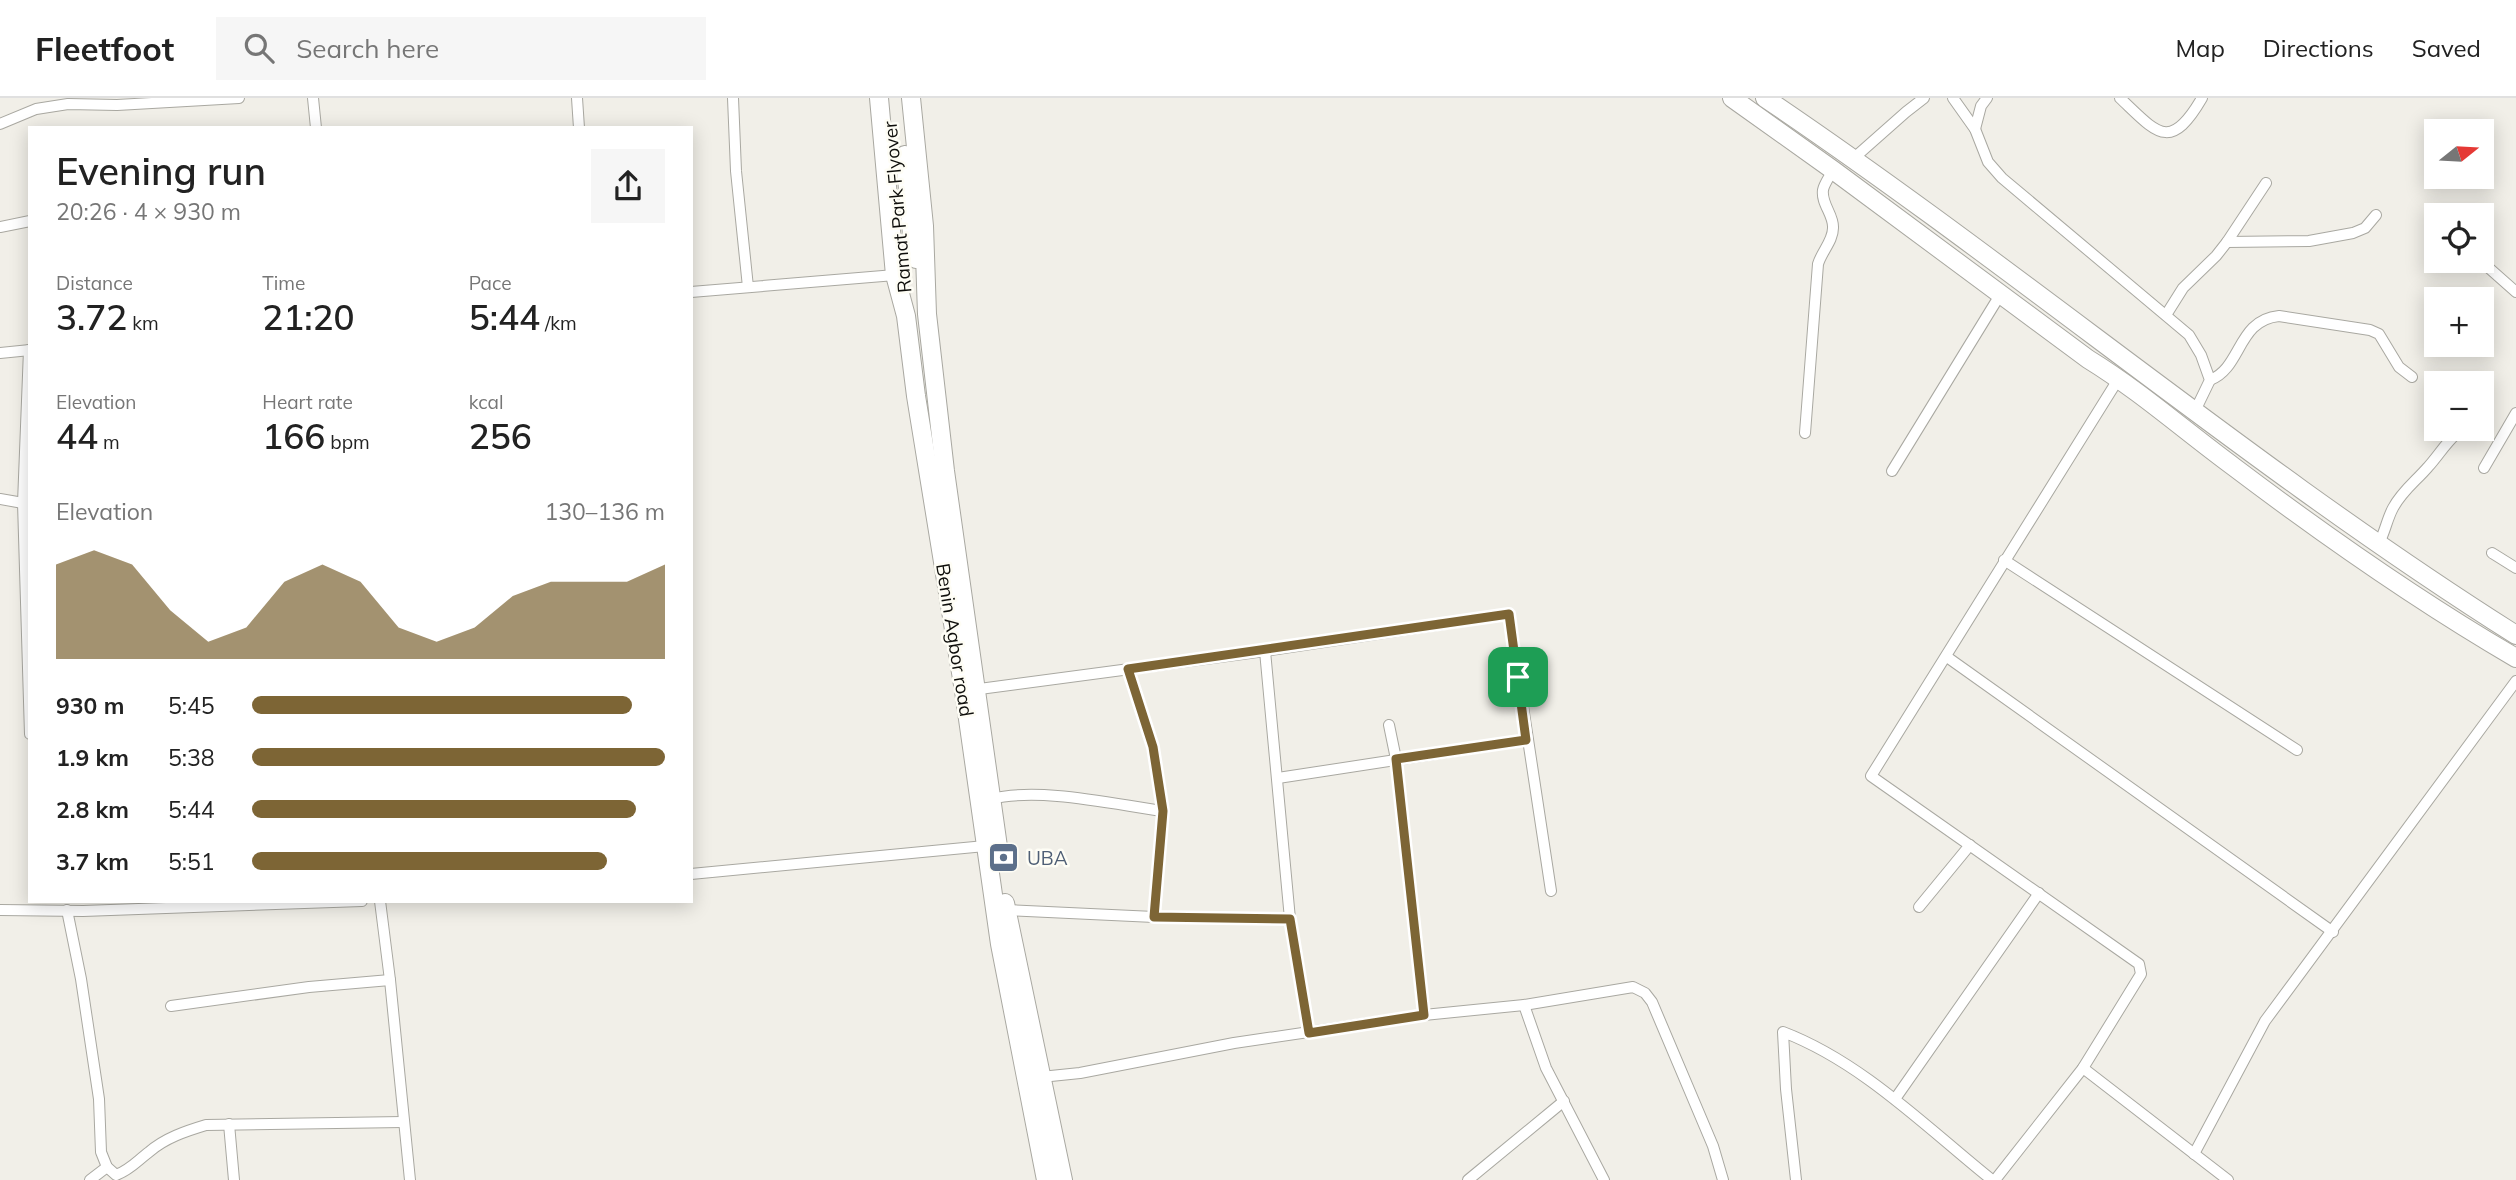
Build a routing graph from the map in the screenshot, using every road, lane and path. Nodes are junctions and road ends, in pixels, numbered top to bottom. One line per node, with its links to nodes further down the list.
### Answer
1 (239, 98): 16 (street)
2 (313, 98): 18 (street)
3 (577, 98): 19 (street)
4 (733, 98): 30 (street)
5 (879, 98): 29 (highway, Benin Agbor road)
6 (888, 98): 36 (highway, Ramat Park Flyover)
7 (900, 98): 34 (highway, Ramat Park Flyover)
8 (911, 98): 34 (highway, Benin Agbor road)
9 (1732, 98): 22 (highway)
10 (1765, 98): 21 (highway)
11 (1924, 98): 21 (street)
12 (1953, 98): 20 (street)
13 (1987, 98): 20 (street)
14 (2120, 98): 15 (street)
15 (2202, 98)
16 (49, 102): 17 (street)
17 (0, 124)
18 (316, 126)
19 (579, 126)
20 (1975, 129): 35 (street)
21 (1854, 158): 43 (highway)
22 (1833, 170): 33 (highway); 45 (street)
23 (2266, 183): 27 (street)
24 (2376, 215): 27 (street)
25 (28, 221): 26 (street)
26 (0, 227)
27 (2227, 242): 35 (street)
28 (2494, 273): 32 (street)
29 (895, 275): 30 (street); 36 (highway, Benin Agbor road)
30 (748, 287): 31 (street)
31 (693, 292)
32 (2516, 292)
33 (2000, 295): 41 (highway); 48 (street)
34 (927, 314): 62 (highway, Benin Agbor road)
35 (2166, 315): 42 (street)
36 (906, 316): 62 (highway, Benin Agbor road)
37 (28, 350): 38 (street)
38 (0, 353)
39 (28, 376): 50 (street)
40 (2412, 377): 42 (street)
41 (2119, 379): 53 (street); 58 (highway)
42 (2210, 380): 43 (street)
43 (2195, 411): 51 (highway)
44 (2516, 413): 47 (street)
45 (1805, 433)
46 (2448, 441): 51 (street)
47 (2484, 468)
48 (1892, 471)
49 (0, 499): 50 (street)
50 (23, 503): 59 (street)
51 (2379, 543): 55 (highway)
52 (2492, 553): 54 (street)
53 (2004, 560): 57 (street); 65 (street)
54 (2516, 568)
55 (2516, 635)
56 (1265, 651): 60 (street); 64 (street); 67 (street)
57 (1947, 657): 70 (street); 84 (street)
58 (2516, 658)
59 (28, 668)
60 (1128, 669): 62 (street); 69 (street)
61 (2516, 681): 84 (street)
62 (970, 690): 68 (highway, Benin Agbor road); 71 (highway, Benin Agbor road)
63 (1389, 725): 66 (street)
64 (1526, 740): 66 (street); 73 (street)
65 (2297, 750)
66 (1396, 759): 67 (street); 88 (street)
67 (1278, 778): 83 (street)
68 (991, 799): 69 (street); 81 (highway, Benin Agbor road)
69 (1163, 811): 82 (street)
70 (1970, 845): 74 (street); 78 (street)
71 (985, 846): 72 (street); 102 (highway, Benin Agbor road)
72 (693, 874)
73 (1551, 891)
74 (2039, 893): 90 (street); 92 (street)
75 (306, 903): 80 (street)
76 (380, 903): 85 (street)
77 (43, 905): 79 (street); 80 (street)
78 (1919, 907)
79 (0, 910)
80 (67, 910): 97 (street)
81 (1006, 910): 82 (street); 91 (highway, Benin Agbor road)
82 (1154, 917): 83 (street)
83 (1290, 919): 89 (street)
84 (2333, 932): 96 (street)
85 (390, 980): 87 (street); 94 (street)
86 (1524, 1005): 88 (street); 93 (street); 105 (street)
87 (171, 1006)
88 (1424, 1015): 89 (street)
89 (1309, 1033): 91 (street)
90 (2083, 1068): 96 (street); 107 (street)
91 (1041, 1077): 102 (highway, Benin Agbor road)
92 (1895, 1099): 98 (street); 106 (street)
93 (1563, 1101): 103 (street); 104 (street)
94 (403, 1122): 95 (street); 101 (street)
95 (229, 1124): 97 (street); 100 (street)
96 (2194, 1154): 108 (street)
97 (107, 1167): 99 (street)
98 (1978, 1176): 107 (street)
99 (90, 1180)
100 (234, 1180)
101 (410, 1180)
102 (1049, 1180)
103 (1468, 1180)
104 (1604, 1180)
105 (1723, 1180)
106 (1796, 1180)
107 (1993, 1180)
108 (2228, 1180)

